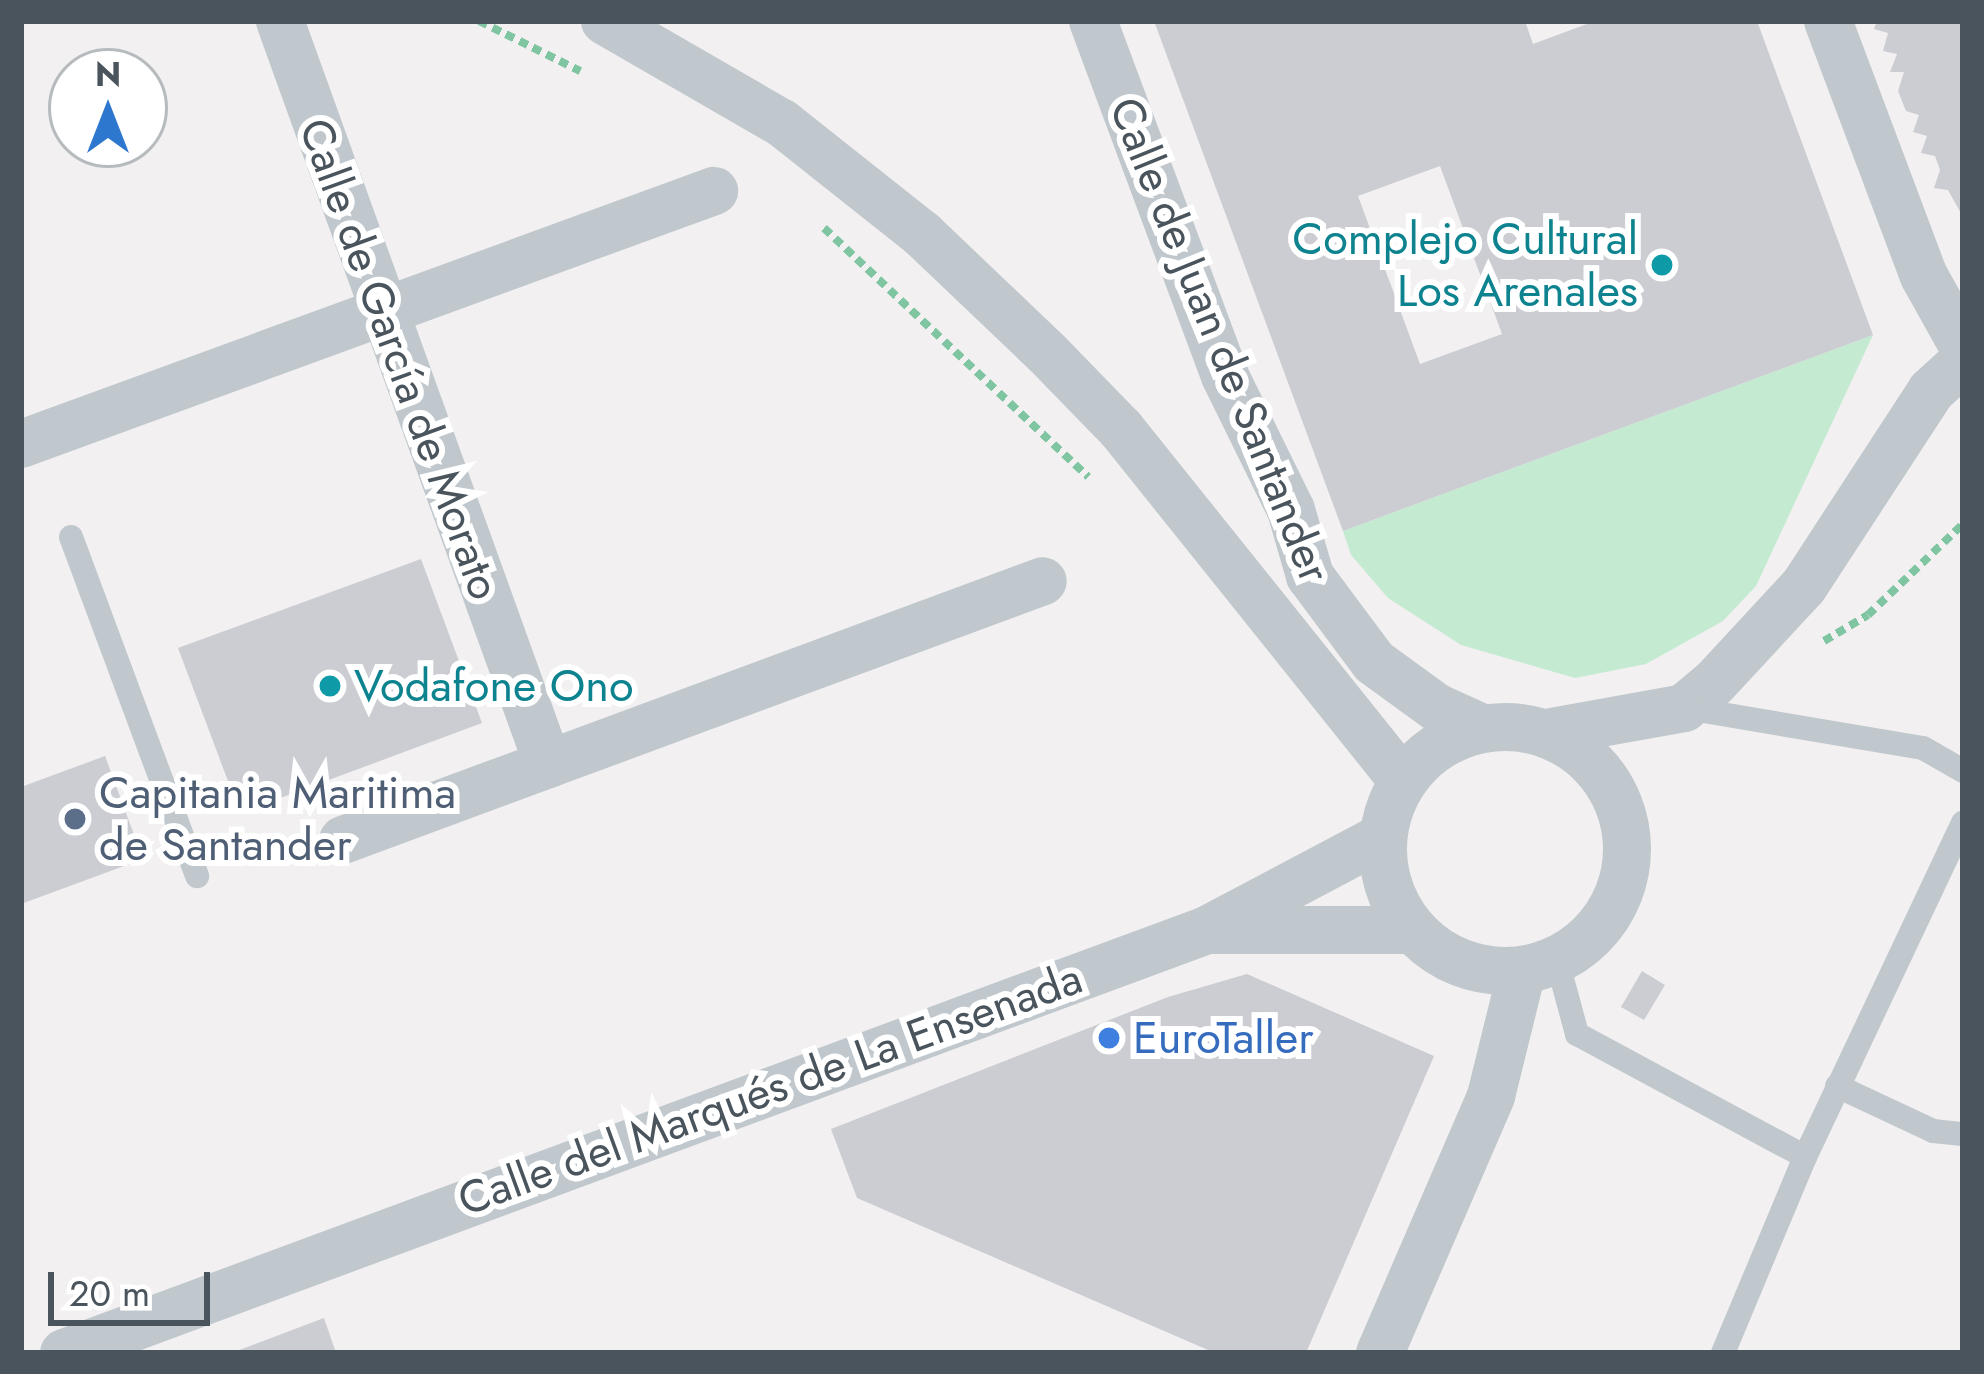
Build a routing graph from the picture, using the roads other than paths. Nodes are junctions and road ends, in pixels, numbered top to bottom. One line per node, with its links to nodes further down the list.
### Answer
1 (280, 21): 6 (street, Calle de García de Morato)
2 (605, 21): 17 (street)
3 (1093, 21): 13 (street, Calle de Juan de Santander)
4 (1828, 21): 7 (street)
5 (714, 191): 6 (street)
6 (379, 311): 9 (street); 15 (street, Calle de García de Morato)
7 (1963, 346)
8 (1963, 362): 12 (street)
9 (21, 444)
10 (71, 537): 21 (lane)
11 (1043, 581): 15 (street)
12 (1684, 708): 14 (street); 16 (lane)
13 (1482, 728): 14 (street); 17 (street)
14 (1551, 732): 24 (street)
15 (548, 764): 20 (street)
16 (1963, 770)
17 (1403, 781): 19 (street)
18 (1963, 822): 25 (lane)
19 (1383, 837): 22 (street, Calle del Marqués de La Ensenada); 23 (street)
20 (343, 840)
21 (197, 876)
22 (1207, 930): 23 (street, Calle del Marqués de La Ensenada); 28 (street, Calle del Marqués de La Ensenada)
23 (1412, 930): 24 (street)
24 (1539, 965): 27 (lane); 29 (street)
25 (1837, 1086): 26 (lane); 27 (lane)
26 (1963, 1134)
27 (1805, 1157): 30 (lane)
28 (64, 1353)
29 (1380, 1353)
30 (1723, 1353)

